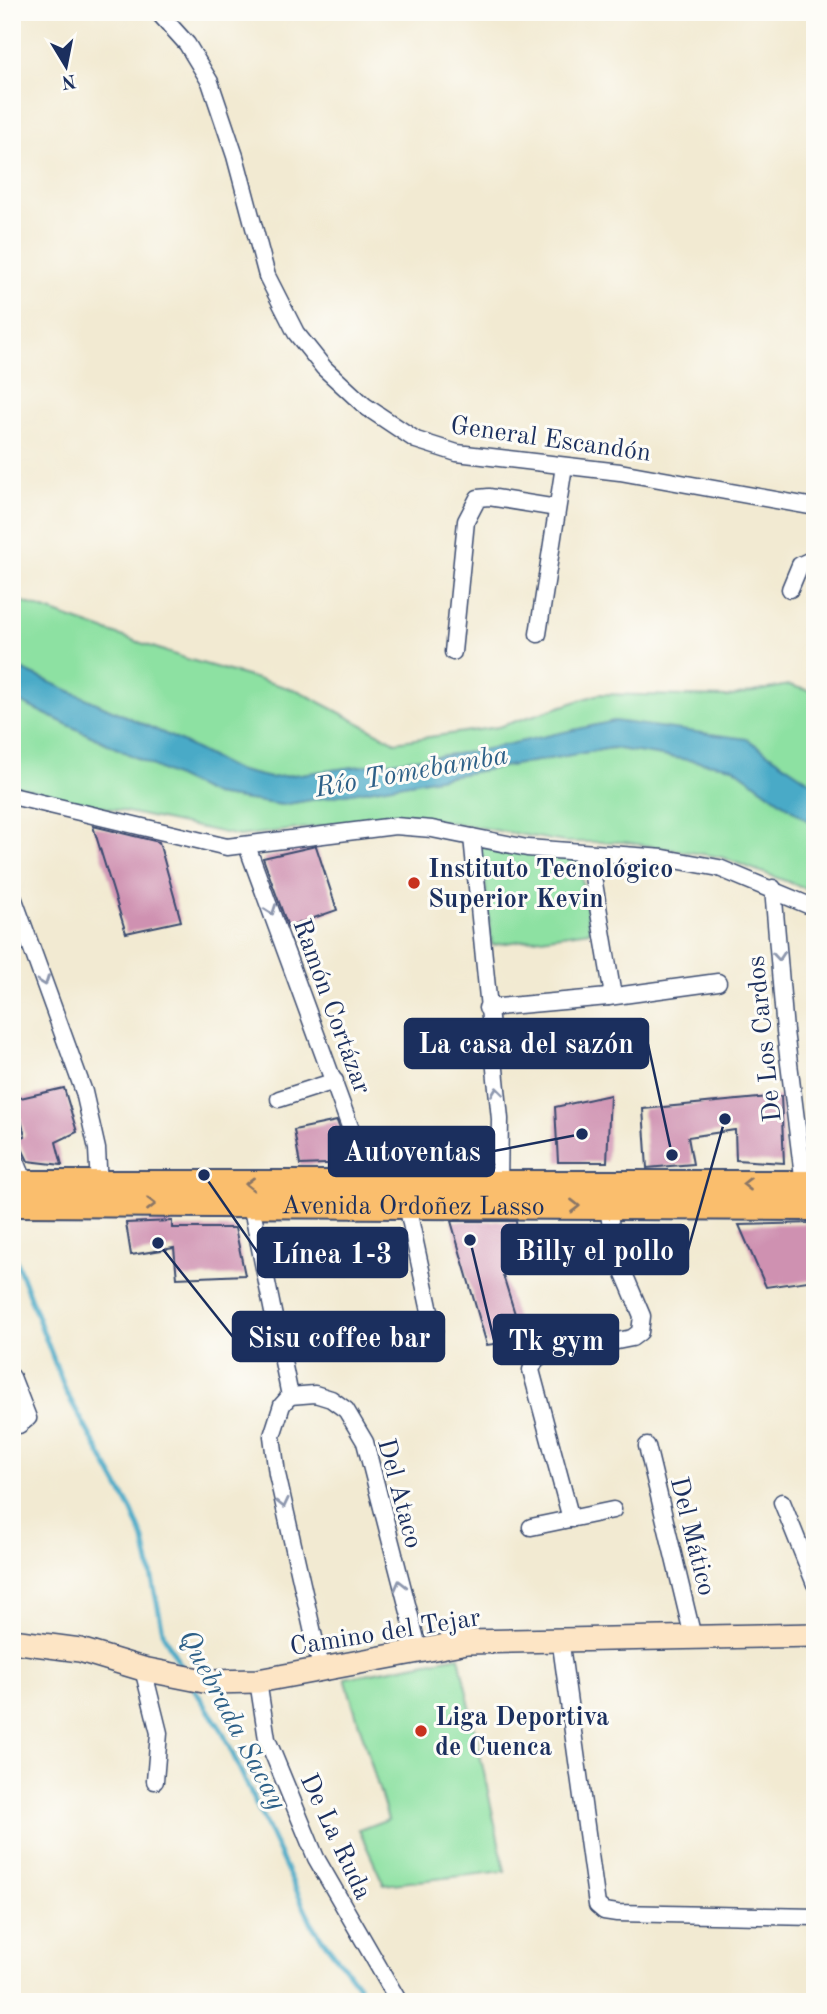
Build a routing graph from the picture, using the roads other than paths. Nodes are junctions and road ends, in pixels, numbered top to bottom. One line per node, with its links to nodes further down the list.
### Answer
1 (158, 12): 2 (street, General Escandón)
2 (564, 466): 3 (street, General Escandón); 4 (street)
3 (815, 507)
4 (557, 508): 7 (street); 8 (street)
5 (815, 558): 6 (street)
6 (790, 589)
7 (538, 634)
8 (453, 653)
9 (12, 796): 11 (street)
10 (472, 837): 11 (street); 12 (street); 18 (street)
11 (247, 846): 19 (street, Ramón Cortázar, one-way to 19)
12 (589, 853): 13 (street); 17 (street)
13 (773, 888): 15 (street); 25 (street, De Los Cardos, one-way to 25)
14 (12, 894): 24 (street, one-way to 24)
15 (815, 908)
16 (718, 982): 17 (street)
17 (608, 997): 18 (street)
18 (487, 1008): 23 (street, one-way to 18)
19 (335, 1082): 20 (street); 22 (street, Ramón Cortázar)
20 (279, 1099)
21 (12, 1150): 26 (street)
22 (371, 1184): 23 (main road, Avenida Ordoñez Lasso); 24 (main road, Avenida Ordoñez Lasso, one-way to 24)
23 (499, 1184): 25 (main road, Avenida Ordoñez Lasso, one-way to 23)
24 (99, 1186): 26 (main road, Avenida Ordoñez Lasso)
25 (811, 1192): 29 (main road, Avenida Ordoñez Lasso)
26 (21, 1194): 27 (main road, Avenida Ordoñez Lasso, one-way to 27)
27 (251, 1205): 28 (main road, Avenida Ordoñez Lasso); 32 (street)
28 (407, 1205): 29 (main road, Avenida Ordoñez Lasso, one-way to 29); 30 (street)
29 (608, 1206): 37 (street)
30 (434, 1330)
31 (12, 1377): 33 (street)
32 (290, 1396): 44 (street, Del Ataco, one-way to 32); 45 (street, one-way to 45)
33 (12, 1425)
34 (647, 1446): 41 (street, Del Mático)
35 (782, 1502): 39 (street)
36 (613, 1510): 37 (street)
37 (571, 1519): 38 (street)
38 (531, 1527)
39 (815, 1584)
40 (815, 1634): 41 (street, Camino del Tejar)
41 (693, 1636): 42 (street, Camino del Tejar)
42 (560, 1638): 44 (street, Camino del Tejar); 49 (street)
43 (12, 1641): 46 (street, Camino del Tejar)
44 (419, 1651): 45 (street, Camino del Tejar)
45 (321, 1668): 47 (street, Camino del Tejar)
46 (150, 1671): 47 (street, Camino del Tejar); 48 (street)
47 (258, 1681): 50 (street, De La Ruda)
48 (155, 1781)
49 (815, 1917)
50 (399, 2002)

